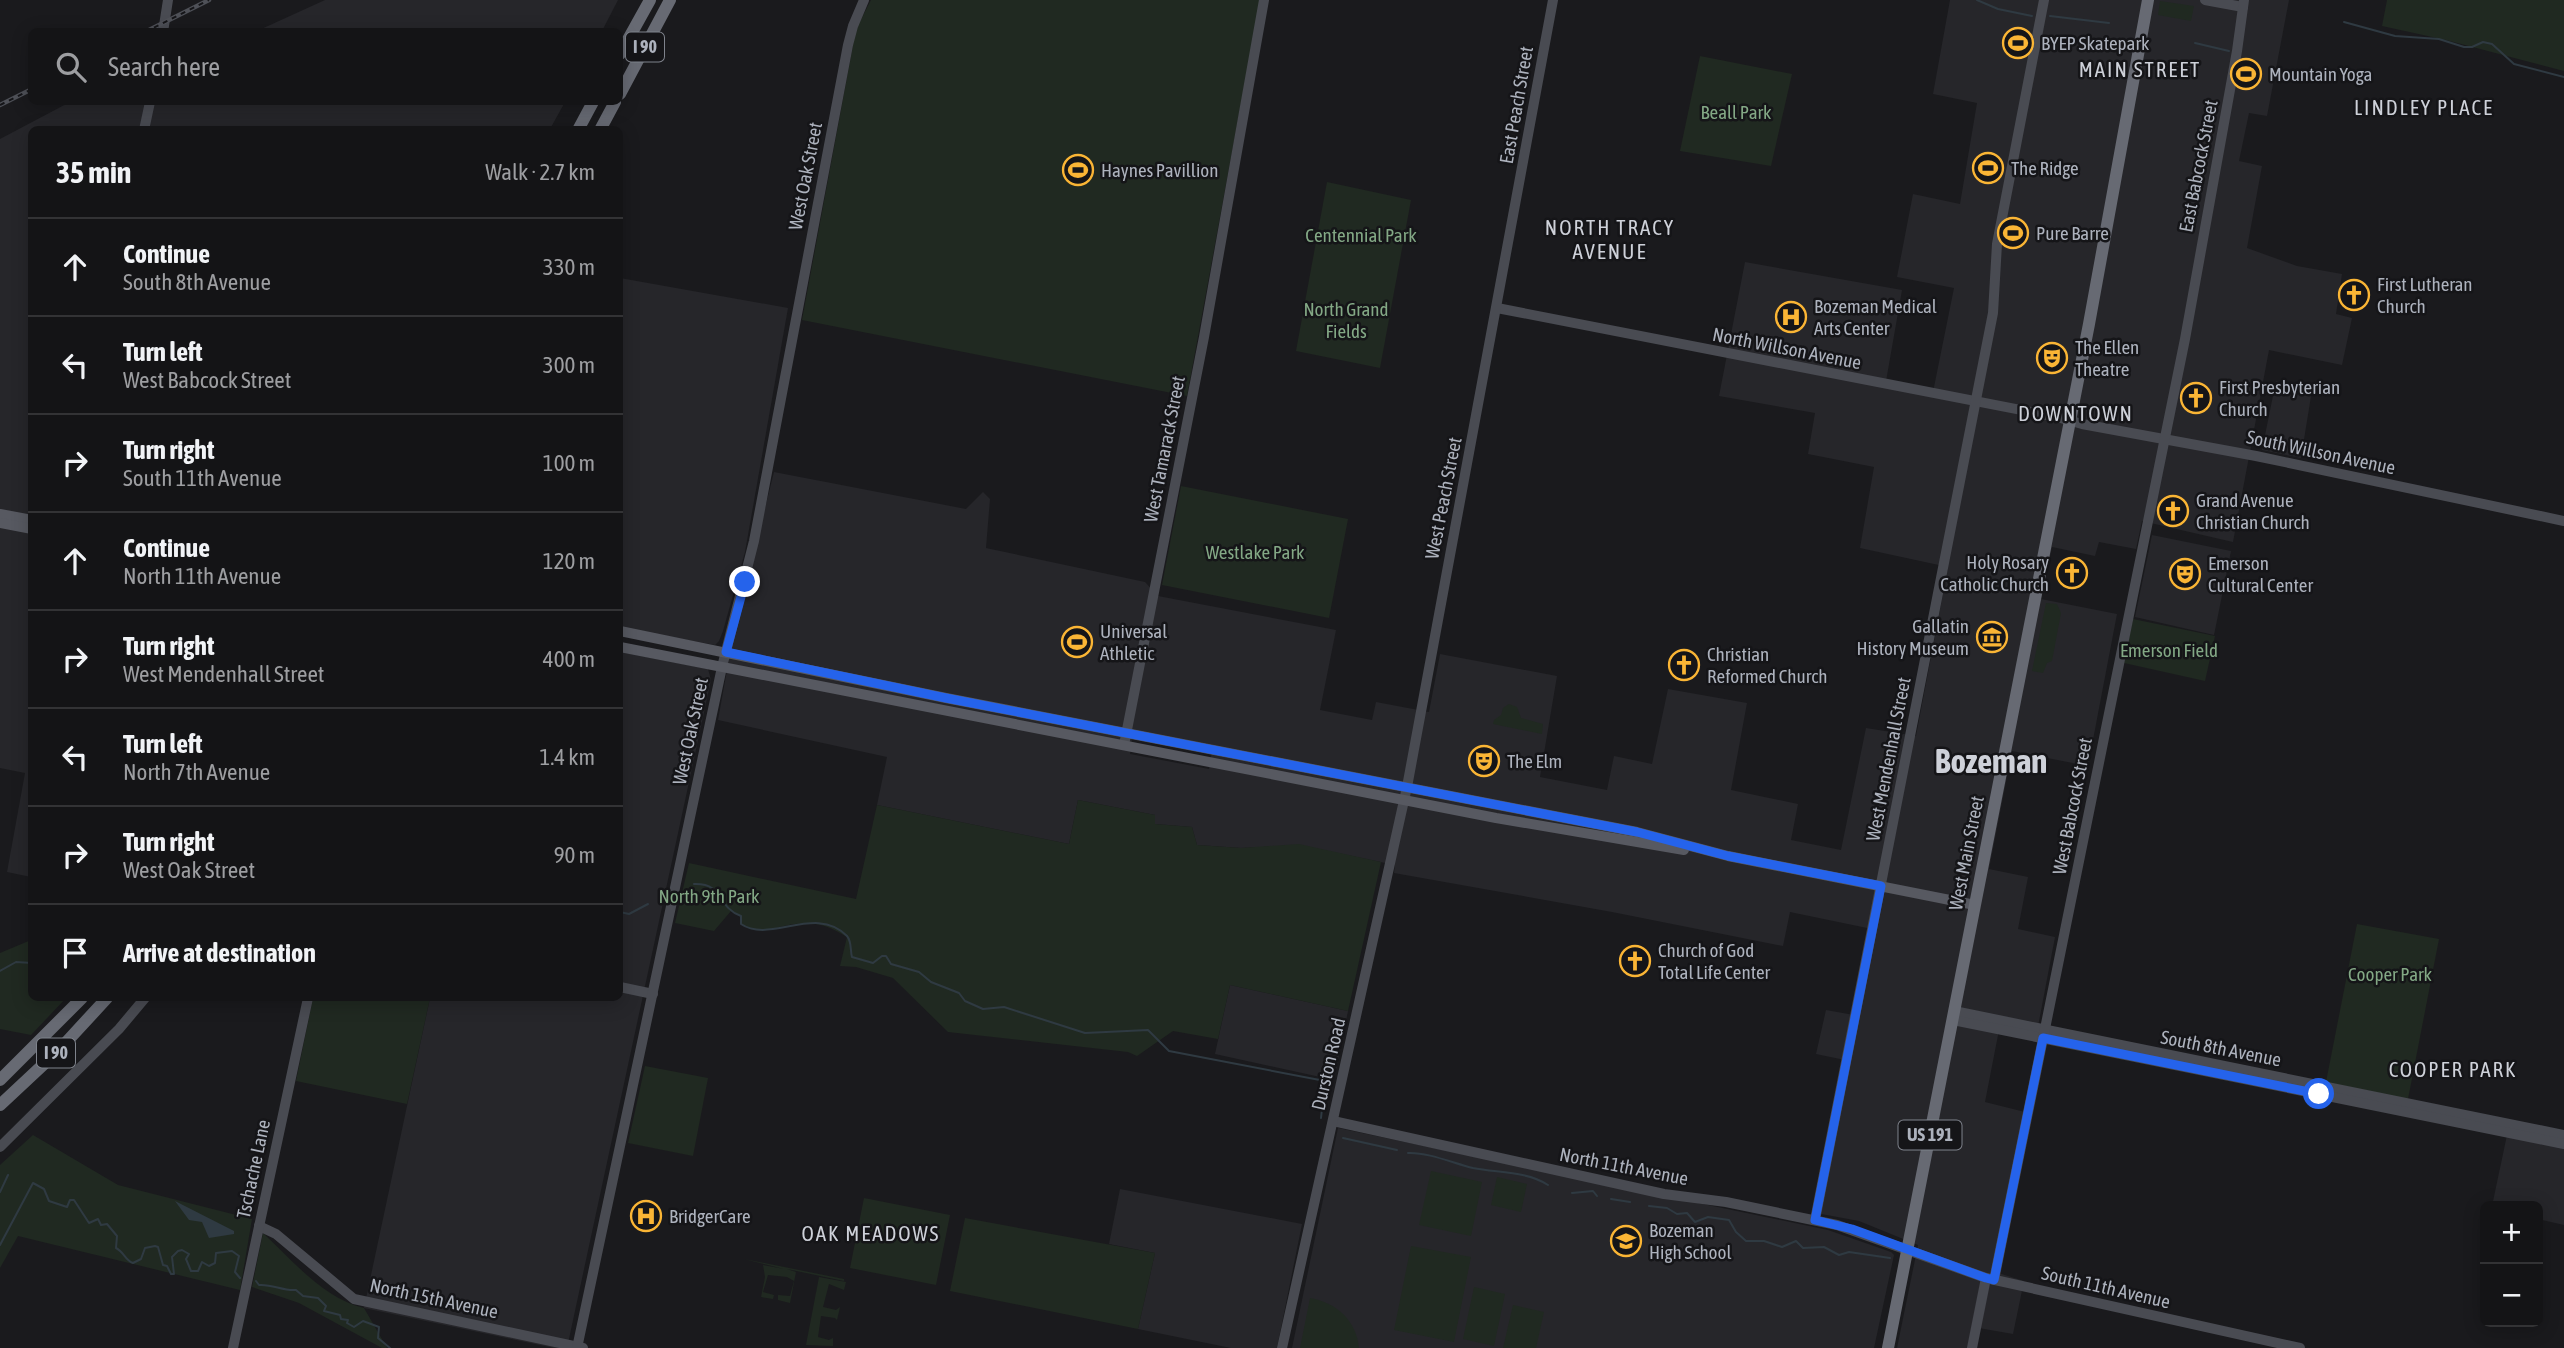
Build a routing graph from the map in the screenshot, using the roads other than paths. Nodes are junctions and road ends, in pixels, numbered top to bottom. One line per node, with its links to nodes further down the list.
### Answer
1 (169, 0): 11 (street)
2 (650, 0): 12 (highway, I 90)
3 (670, 0): 13 (highway, I 90)
4 (864, 0): 35 (street, West Oak Street)
5 (1264, 0): 37 (street, West Tamarack Street)
6 (1553, 0): 20 (street, East Peach Street)
7 (2044, 0): 23 (street, West Mendenhall Street)
8 (2148, 0): 24 (highway, West Main Street)
9 (2205, 0): 10 (street)
10 (2243, 4): 22 (street, East Babcock Street)
11 (164, 28)
12 (623, 49)
13 (623, 88)
14 (149, 105): 17 (street)
15 (591, 105): 18 (highway)
16 (613, 105): 19 (highway)
17 (145, 126)
18 (580, 126)
19 (602, 126)
20 (1514, 216): 21 (street, West Peach Street)
21 (1497, 308): 23 (street, North Willson Avenue); 39 (street, West Peach Street)
22 (2185, 339): 25 (street, West Babcock Street)
23 (1976, 402): 24 (street, North Willson Avenue); 42 (street, West Mendenhall Street)
24 (2070, 421): 25 (street, South Willson Avenue); 43 (highway, West Main Street)
25 (2164, 439): 28 (street, South Willson Avenue); 51 (street, West Babcock Street)
26 (0, 514): 27 (main road)
27 (28, 519)
28 (2564, 521)
29 (0, 523): 30 (main road)
30 (28, 528)
31 (623, 632): 32 (main road)
32 (662, 639): 33 (main road); 35 (main road)
33 (623, 640)
34 (623, 648): 36 (main road)
35 (726, 652): 36 (street, West Oak Street); 37 (main road)
36 (722, 667): 38 (main road); 45 (street, West Oak Street)
37 (1126, 732): 38 (street, West Tamarack Street); 39 (main road)
38 (1124, 745): 40 (main road)
39 (1407, 787): 40 (street, Durston Road); 41 (main road)
40 (1404, 801): 41 (main road); 54 (street, Durston Road)
41 (1728, 856): 42 (main road)
42 (1881, 886): 43 (main road); 58 (street, West Mendenhall Street)
43 (1975, 905): 50 (highway, West Main Street / US 191)
44 (623, 988): 45 (street)
45 (653, 993): 62 (street, West Oak Street)
46 (79, 1001): 52 (highway, I 90)
47 (104, 1001): 53 (highway, I 90)
48 (143, 1001): 57 (street)
49 (307, 1001): 59 (street, Tschache Lane)
50 (1954, 1015): 51 (street, South 8th Avenue); 60 (highway, West Main Street / US 191)
51 (2044, 1034): 55 (street, South 8th Avenue); 56 (street, South 8th Avenue); 61 (street, West Babcock Street)
52 (0, 1080)
53 (0, 1105)
54 (1333, 1121): 58 (street, North 11th Avenue); 64 (street, Durston Road)
55 (2564, 1135)
56 (2564, 1144)
57 (0, 1147)
58 (1815, 1220): 60 (street, North 11th Avenue)
59 (259, 1226): 62 (street, North 15th Avenue); 63 (street, Tschache Lane)
60 (1907, 1250): 61 (street, South 11th Avenue); 65 (highway, West Main Street / US 191)
61 (1990, 1279): 66 (street, West Babcock Street); 67 (street, South 11th Avenue)
62 (580, 1347)
63 (233, 1348)
64 (1282, 1348)
65 (1888, 1348)
66 (1972, 1348)
67 (2301, 1348)

